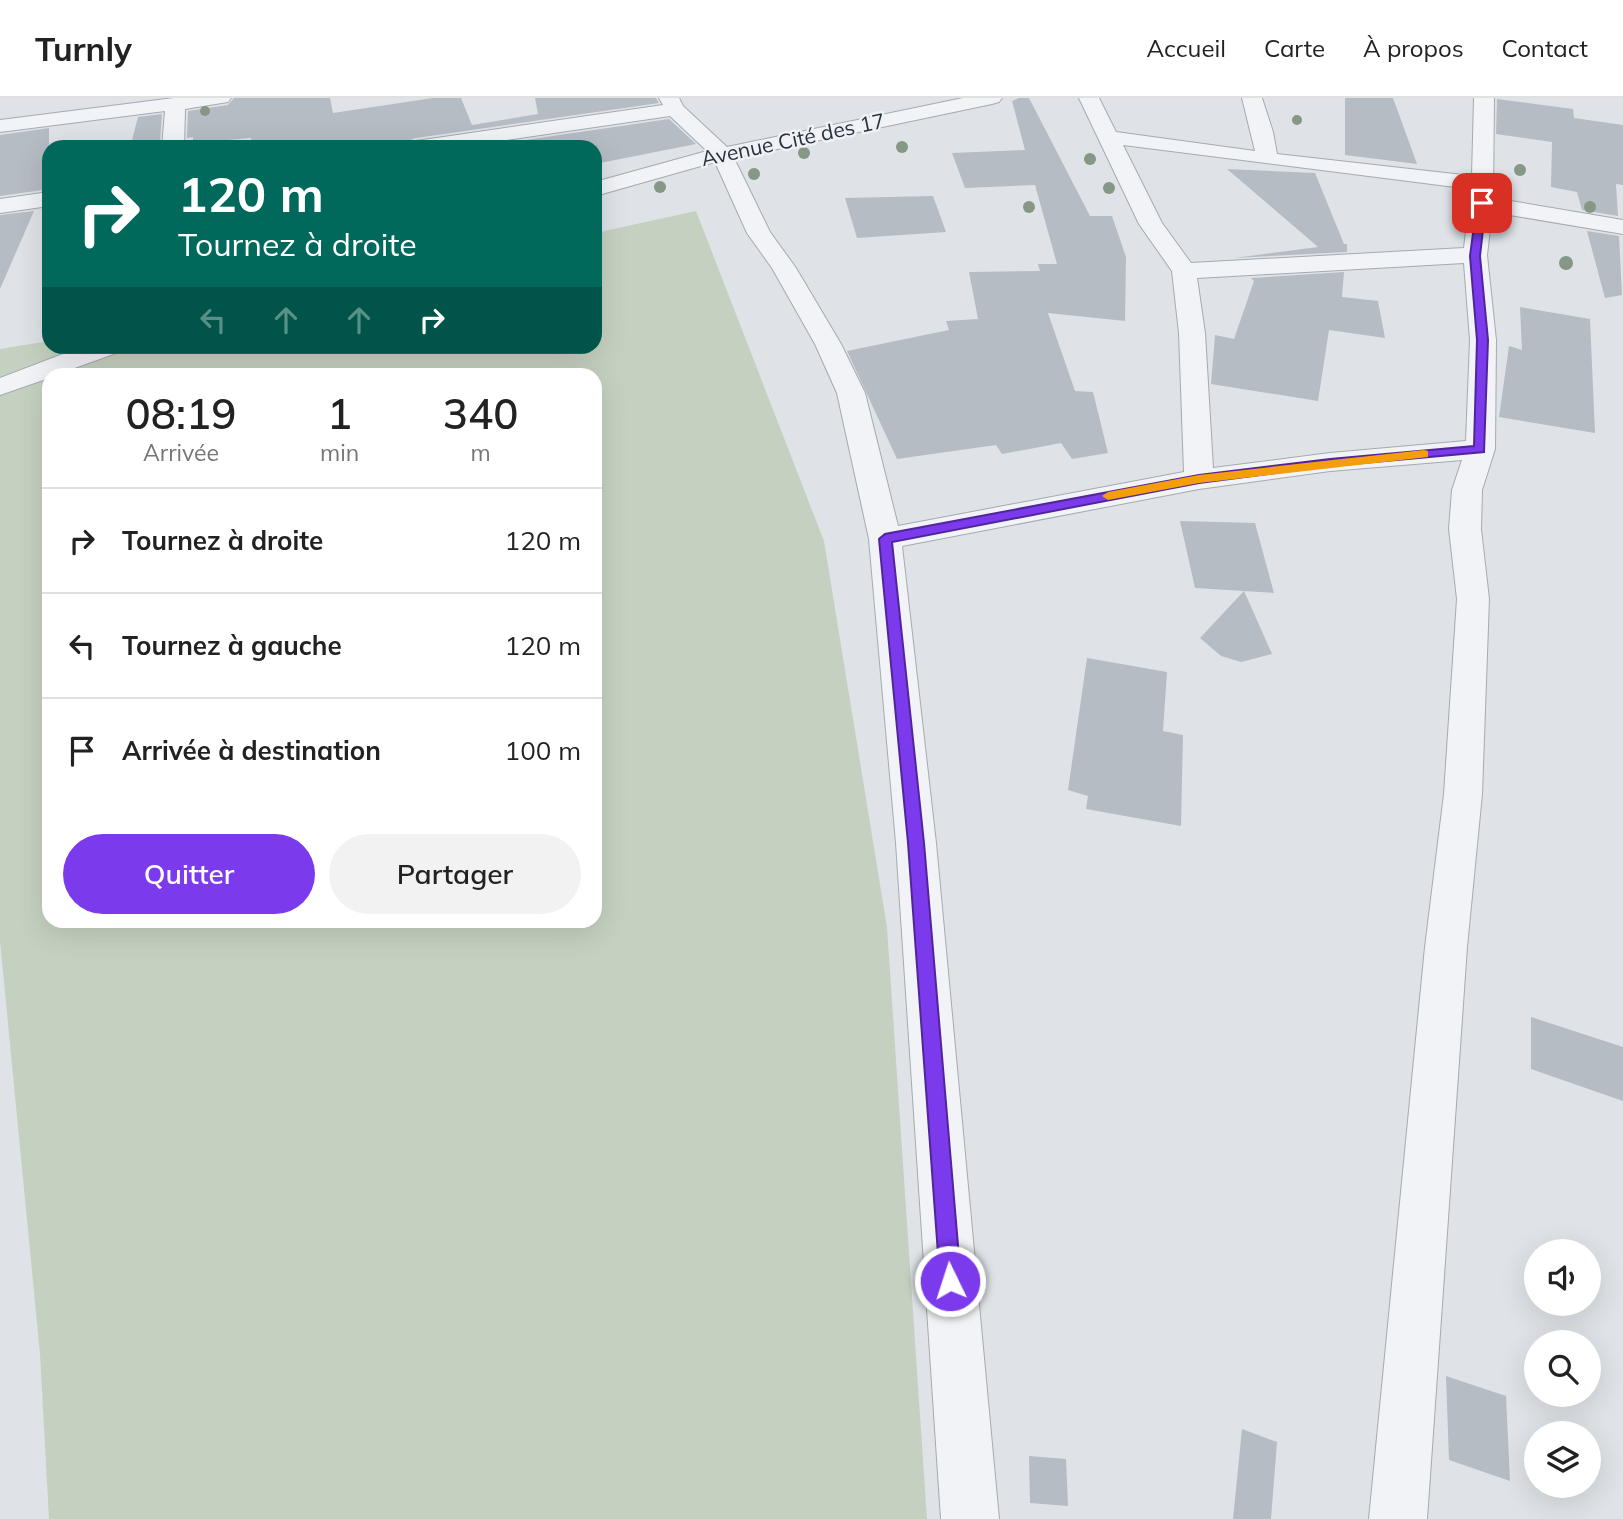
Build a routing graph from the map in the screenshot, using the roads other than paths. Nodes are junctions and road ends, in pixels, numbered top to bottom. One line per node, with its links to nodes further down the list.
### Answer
1 (220, 98): 8 (street)
2 (992, 98): 6 (street, Avenue Cité des 17)
3 (1089, 98): 10 (street)
4 (1252, 98): 14 (street)
5 (1484, 98): 16 (street)
6 (969, 100): 13 (street, Avenue Cité des 17)
7 (672, 103): 12 (street); 13 (street)
8 (175, 104): 9 (street); 11 (street)
9 (0, 126)
10 (1107, 137): 14 (street); 21 (street)
11 (173, 140)
12 (456, 140)
13 (722, 154): 15 (street, Avenue Cité des 17); 28 (street)
14 (1267, 159): 16 (street)
15 (602, 187)
16 (1482, 193): 19 (street); 20 (street)
17 (42, 201): 18 (street)
18 (0, 206)
19 (1623, 227)
20 (1475, 256): 21 (street); 26 (street)
21 (1184, 271): 27 (street)
22 (89, 354): 23 (street)
23 (51, 368)
24 (42, 371): 25 (street)
25 (0, 387)
26 (1480, 449): 27 (street); 30 (street)
27 (1199, 479): 28 (street)
28 (885, 539): 29 (street)
29 (970, 1519)
30 (1398, 1519)

